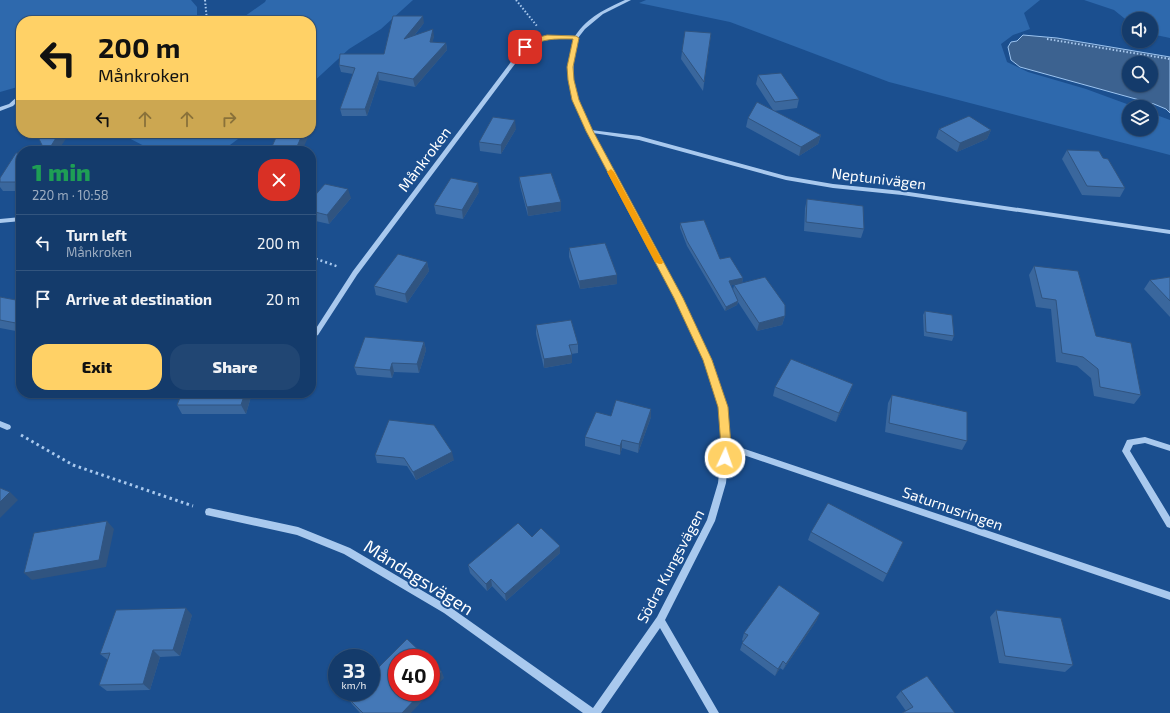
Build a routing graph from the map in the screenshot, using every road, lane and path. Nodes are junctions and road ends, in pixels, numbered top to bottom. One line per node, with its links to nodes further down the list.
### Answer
1 (205, 0): 4 (path)
2 (516, 0): 5 (path)
3 (629, 0): 6 (street, Södra Kungsvägen)
4 (207, 16)
5 (547, 37): 6 (street, Månkroken); 16 (street, Månkroken)
6 (576, 38): 11 (street, Södra Kungsvägen)
7 (1047, 39): 8 (path)
8 (1170, 59)
9 (16, 100): 10 (street)
10 (0, 108)
11 (589, 131): 14 (street, Neptunivägen); 19 (street, Södra Kungsvägen)
12 (16, 219): 13 (street)
13 (0, 221)
14 (1170, 232)
15 (316, 259): 16 (path)
16 (355, 273): 17 (street, Månkroken)
17 (316, 333)
18 (3, 425): 21 (path)
19 (726, 446): 23 (street, Saturnusringen); 24 (street, Södra Kungsvägen)
20 (1170, 448): 22 (street)
21 (210, 512): 25 (street, Måndagsvägen)
22 (1170, 524)
23 (1170, 596)
24 (660, 620): 26 (street, Södra Kungsvägen); 27 (street)
25 (591, 713)
26 (595, 713)
27 (714, 713)

